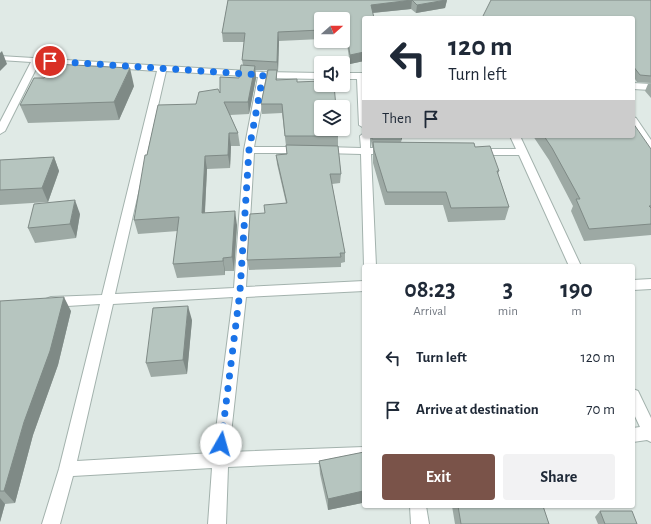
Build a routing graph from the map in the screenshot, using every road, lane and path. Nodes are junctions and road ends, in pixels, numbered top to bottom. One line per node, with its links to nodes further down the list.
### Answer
1 (0, 58): 2 (street)
2 (36, 61): 3 (street); 11 (street)
3 (162, 69): 4 (street); 26 (street)
4 (263, 75): 5 (street); 15 (street)
5 (314, 76)
6 (350, 76): 7 (street)
7 (362, 76)
8 (635, 86): 9 (street)
9 (651, 87)
10 (635, 123): 14 (street)
11 (0, 132)
12 (365, 138): 16 (street)
13 (516, 138): 19 (street)
14 (651, 148)
15 (249, 150): 16 (street); 25 (street)
16 (366, 150): 17 (street); 20 (street)
17 (397, 151)
18 (468, 152): 19 (street)
19 (522, 152): 21 (street)
20 (370, 264)
21 (574, 264)
22 (651, 284): 23 (street)
23 (635, 285)
24 (362, 286): 25 (street)
25 (240, 291): 26 (street); 32 (street)
26 (107, 300): 27 (street); 33 (street)
27 (38, 303)
28 (635, 399): 29 (street)
29 (651, 434): 30 (street)
30 (635, 435)
31 (362, 454): 32 (street)
32 (220, 460): 33 (street); 36 (street)
33 (67, 469): 35 (street)
34 (418, 508): 37 (street)
35 (51, 524)
36 (217, 524)
37 (420, 524)

